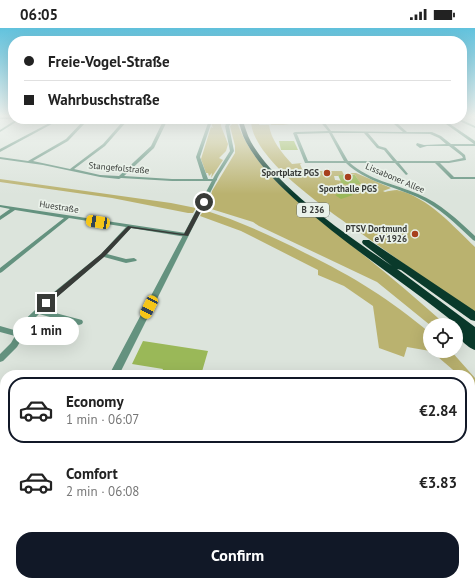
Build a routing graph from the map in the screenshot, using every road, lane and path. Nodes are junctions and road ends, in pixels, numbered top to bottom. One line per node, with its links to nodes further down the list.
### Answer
1 (15, 142): 16 (street)
2 (63, 142): 18 (street)
3 (107, 142): 22 (street)
4 (155, 142): 24 (street)
5 (203, 142): 26 (street)
6 (230, 142): 27 (street)
7 (252, 142): 39 (highway, B 236)
8 (255, 142): 36 (highway, B 236)
9 (298, 142): 19 (street)
10 (335, 142): 19 (street, Lissaboner Allee)
11 (374, 142): 20 (street)
12 (446, 142): 14 (street)
13 (475, 144): 14 (street)
14 (450, 145): 15 (street); 21 (street)
15 (425, 146)
16 (0, 150)
17 (0, 158): 18 (street, Stangefolstraße)
18 (29, 162): 22 (street, Stangefolstraße)
19 (347, 162): 20 (street); 34 (street, Lissaboner Allee)
20 (396, 162): 21 (street); 23 (street)
21 (436, 162): 25 (street)
22 (71, 170): 24 (street, Stangefolstraße)
23 (406, 174)
24 (119, 178): 26 (street, Stangefolstraße)
25 (475, 178)
26 (206, 180): 27 (street, Stangefolstraße)
27 (215, 180): 33 (street)
28 (0, 206): 29 (street, Huestraße)
29 (15, 208): 30 (street, Huestraße); 31 (street)
30 (68, 217): 32 (street, Huestraße); 38 (street)
31 (0, 218)
32 (129, 227): 33 (street, Huestraße); 35 (street)
33 (186, 235): 51 (street)
34 (475, 239)
35 (103, 255): 37 (street); 40 (street)
36 (385, 255): 41 (highway); 44 (highway, B 236)
37 (134, 260)
38 (0, 271)
39 (396, 273): 42 (highway); 48 (highway, B 236)
40 (37, 311): 43 (street); 46 (street)
41 (475, 317)
42 (446, 318)
43 (79, 322)
44 (475, 325)
45 (0, 329): 46 (street)
46 (15, 333): 50 (street)
47 (463, 334): 49 (highway)
48 (475, 334)
49 (475, 345)
50 (0, 359)
51 (117, 370)

